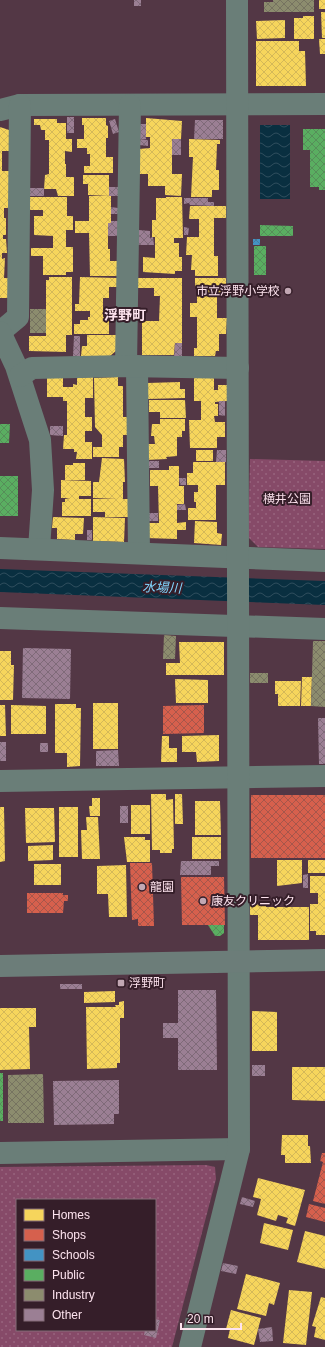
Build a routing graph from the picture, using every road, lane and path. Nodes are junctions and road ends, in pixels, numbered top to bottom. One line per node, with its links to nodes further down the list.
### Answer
1 (237, 0): 2 (street)
2 (238, 104): 3 (street); 4 (street); 8 (street)
3 (325, 104)
4 (130, 105): 5 (street); 7 (street)
5 (10, 108): 6 (street)
6 (0, 332): 9 (street)
7 (132, 366): 8 (street); 9 (street); 12 (street)
8 (238, 368): 13 (street)
9 (20, 376): 11 (street)
10 (0, 548): 11 (street)
11 (40, 549): 12 (street)
12 (139, 553): 13 (street)
13 (239, 561): 14 (street); 16 (street)
14 (325, 561)
15 (0, 618): 16 (street)
16 (239, 621): 17 (street); 19 (street)
17 (325, 629)
18 (325, 776): 19 (street)
19 (240, 777): 20 (street); 22 (street)
20 (0, 782)
21 (325, 960): 22 (street)
22 (239, 962): 23 (street); 24 (street)
23 (0, 966)
24 (239, 1150): 25 (street); 26 (street)
25 (0, 1152)
26 (190, 1347)

